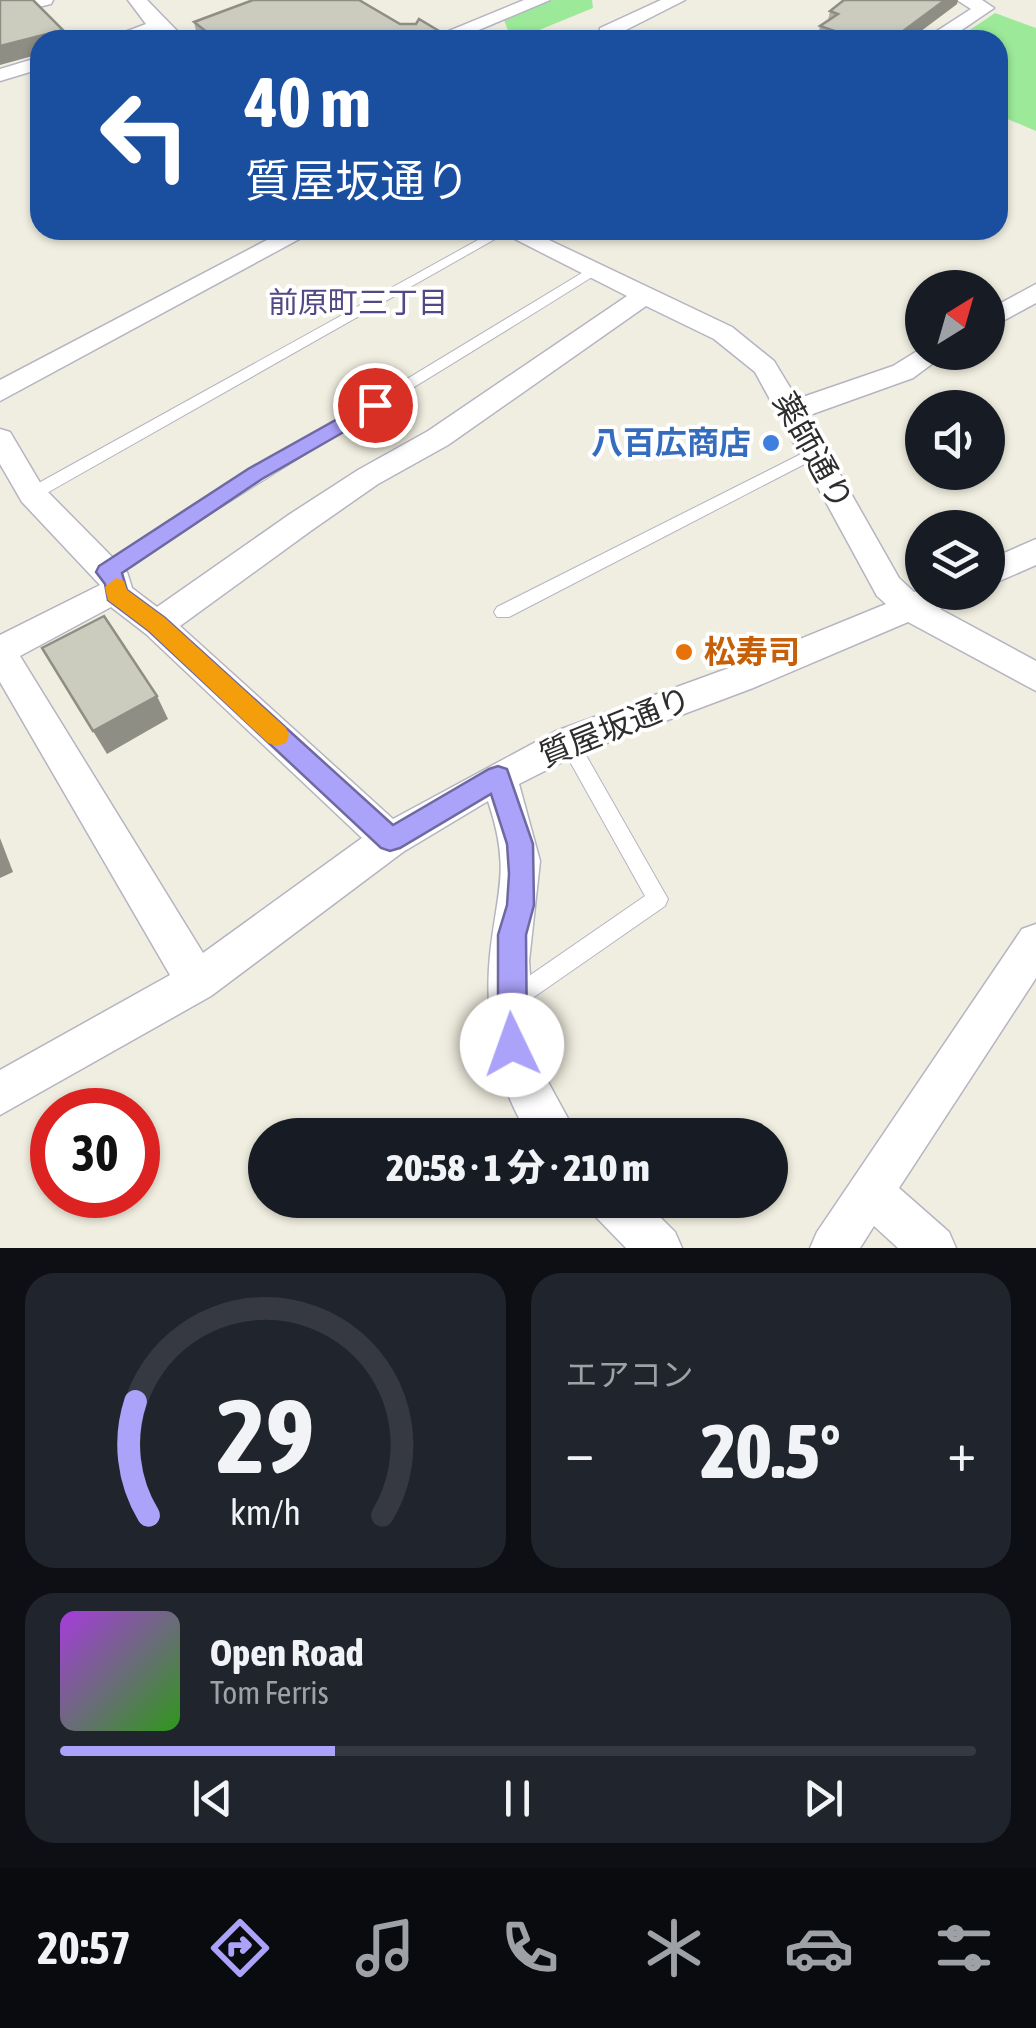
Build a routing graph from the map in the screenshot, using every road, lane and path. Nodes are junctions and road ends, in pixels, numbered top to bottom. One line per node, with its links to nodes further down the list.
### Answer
1 (44, 0): 6 (street)
2 (137, 0): 7 (street)
3 (541, 0): 10 (street)
4 (676, 0): 11 (street)
5 (966, 0): 12 (street)
6 (0, 10)
7 (158, 26): 8 (street); 9 (street)
8 (145, 30)
9 (163, 30)
10 (462, 30)
11 (611, 30)
12 (949, 30)
13 (30, 66): 14 (street)
14 (0, 75)
15 (285, 240): 23 (street)
16 (489, 240): 27 (lane)
17 (530, 240): 18 (street, 薬師通り)
18 (594, 268): 20 (street, 薬師通り); 30 (lane)
19 (1036, 292): 21 (street)
20 (648, 294): 24 (street, 薬師通り); 34 (street)
21 (1005, 311)
22 (906, 370): 24 (street)
23 (0, 392)
24 (793, 411): 26 (street, 薬師通り)
25 (0, 439): 27 (street)
26 (816, 452): 31 (street, 薬師通り); 33 (lane)
27 (32, 494): 30 (street)
28 (1036, 551): 29 (street)
29 (1005, 566)
30 (111, 583): 34 (street); 35 (street)
31 (905, 603)
32 (912, 610): 36 (street, 薬師通り); 37 (street, 質屋坂通り)
33 (503, 612)
34 (157, 625): 39 (street)
35 (0, 652): 41 (street)
36 (1036, 677)
37 (568, 742): 38 (street, 質屋坂通り); 42 (lane)
38 (498, 777): 39 (street, 質屋坂通り); 42 (street)
39 (390, 840): 41 (street, 質屋坂通り)
40 (1036, 943): 45 (street)
41 (197, 982): 43 (street, 質屋坂通り)
42 (510, 1002): 44 (street)
43 (0, 1094)
44 (542, 1118)
45 (870, 1192): 48 (street); 49 (street)
46 (628, 1218): 47 (street)
47 (659, 1248)
48 (833, 1248)
49 (933, 1248)

